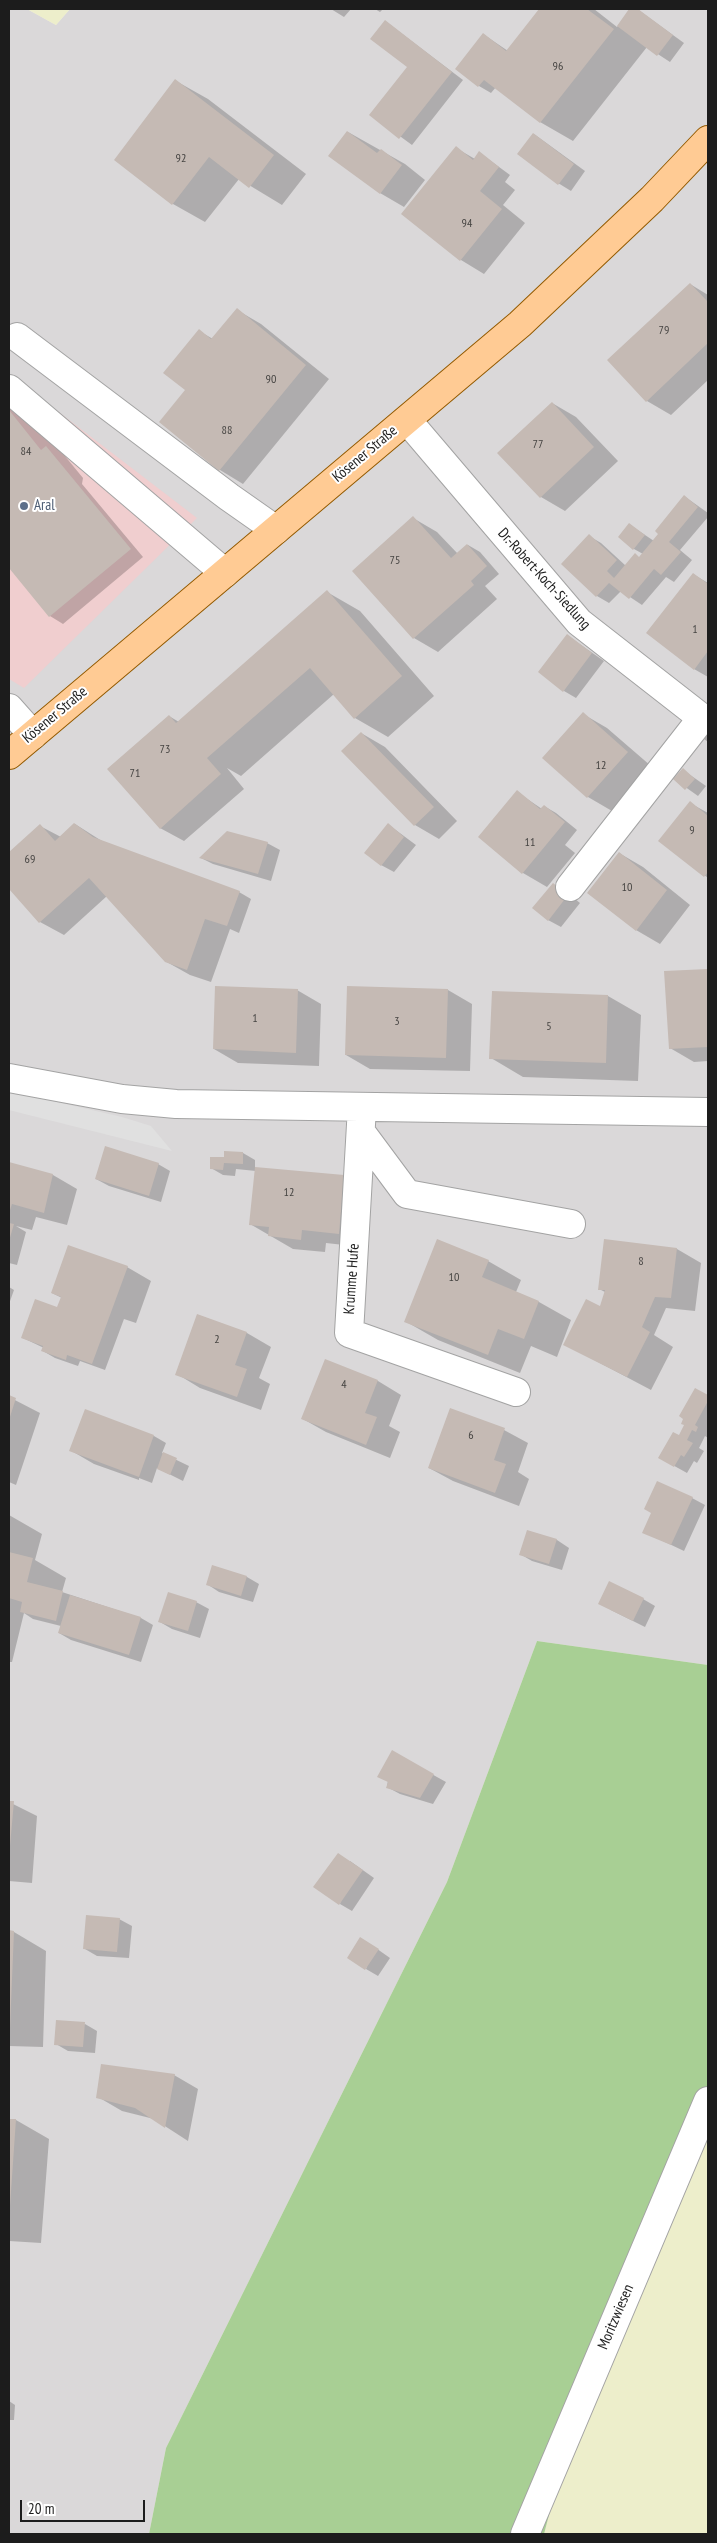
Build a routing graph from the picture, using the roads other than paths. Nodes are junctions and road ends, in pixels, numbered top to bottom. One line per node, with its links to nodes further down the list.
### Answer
1 (708, 140): 4 (main road, Kösener Straße)
2 (16, 337): 5 (street)
3 (9, 388): 6 (street)
4 (407, 420): 5 (main road, Kösener Straße); 8 (street, Dr.-Robert-Koch-Siedlung)
5 (276, 530): 6 (main road, Kösener Straße)
6 (225, 573): 9 (main road, Kösener Straße)
7 (9, 708): 9 (street)
8 (705, 713): 11 (street, Dr.-Robert-Koch-Siedlung)
9 (33, 735): 10 (main road, Kösener Straße)
10 (9, 755)
11 (570, 887)
12 (9, 1078): 14 (street)
13 (708, 1112): 14 (street)
14 (362, 1120): 15 (street); 16 (street, Krumme Hufe)
15 (571, 1224)
16 (516, 1392)
17 (708, 2101): 18 (street, Moritzwiesen)
18 (525, 2534)

